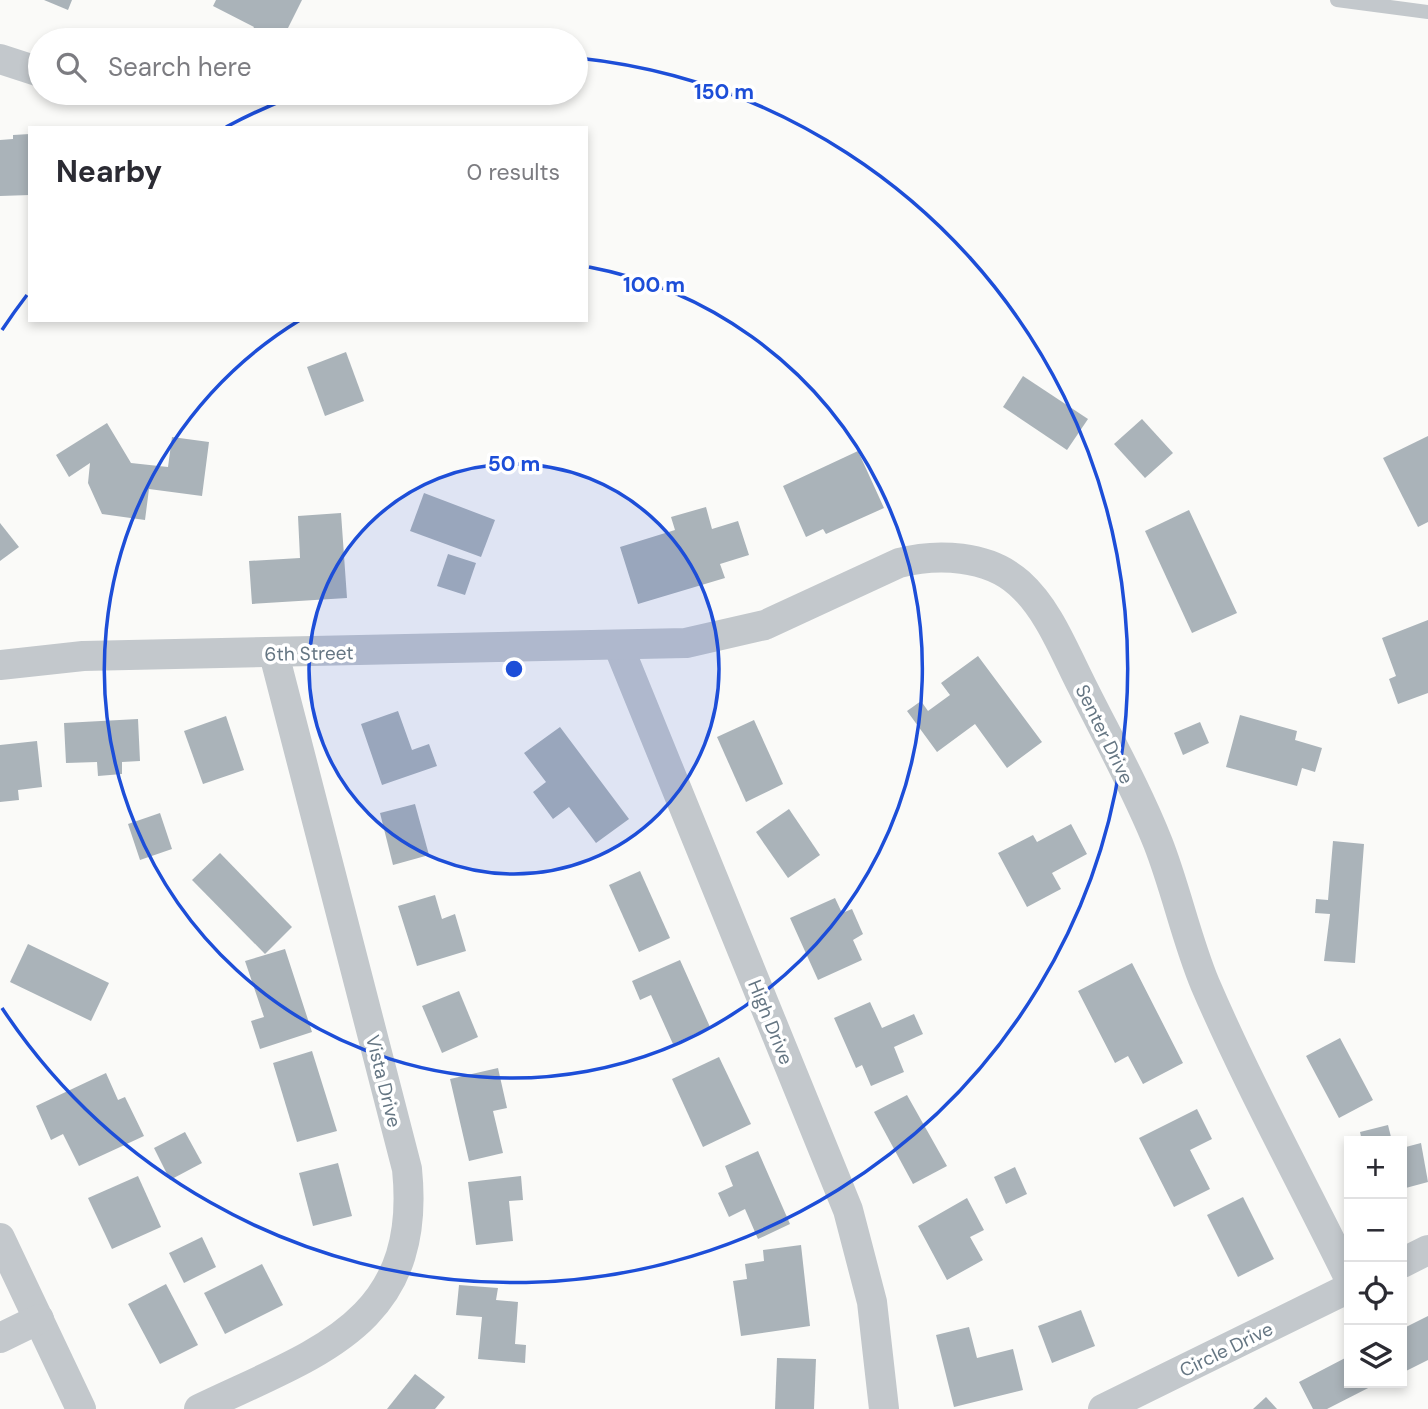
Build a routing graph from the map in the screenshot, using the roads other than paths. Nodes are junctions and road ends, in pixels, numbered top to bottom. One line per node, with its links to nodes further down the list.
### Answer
1 (1337, 0): 2 (lane)
2 (1428, 12)
3 (0, 59): 4 (street)
4 (28, 68)
5 (618, 645): 6 (street, 6th Street); 11 (street, Senter Drive); 17 (street, High Drive)
6 (274, 654): 7 (street, 6th Street); 16 (street, Vista Drive)
7 (0, 665)
8 (0, 1238): 13 (street)
9 (1428, 1250): 10 (street)
10 (1404, 1262)
11 (1344, 1268)
12 (1344, 1290): 18 (street, Circle Drive)
13 (39, 1319): 14 (street); 15 (street)
14 (0, 1338)
15 (81, 1409)
16 (198, 1409)
17 (884, 1409)
18 (1103, 1409)

